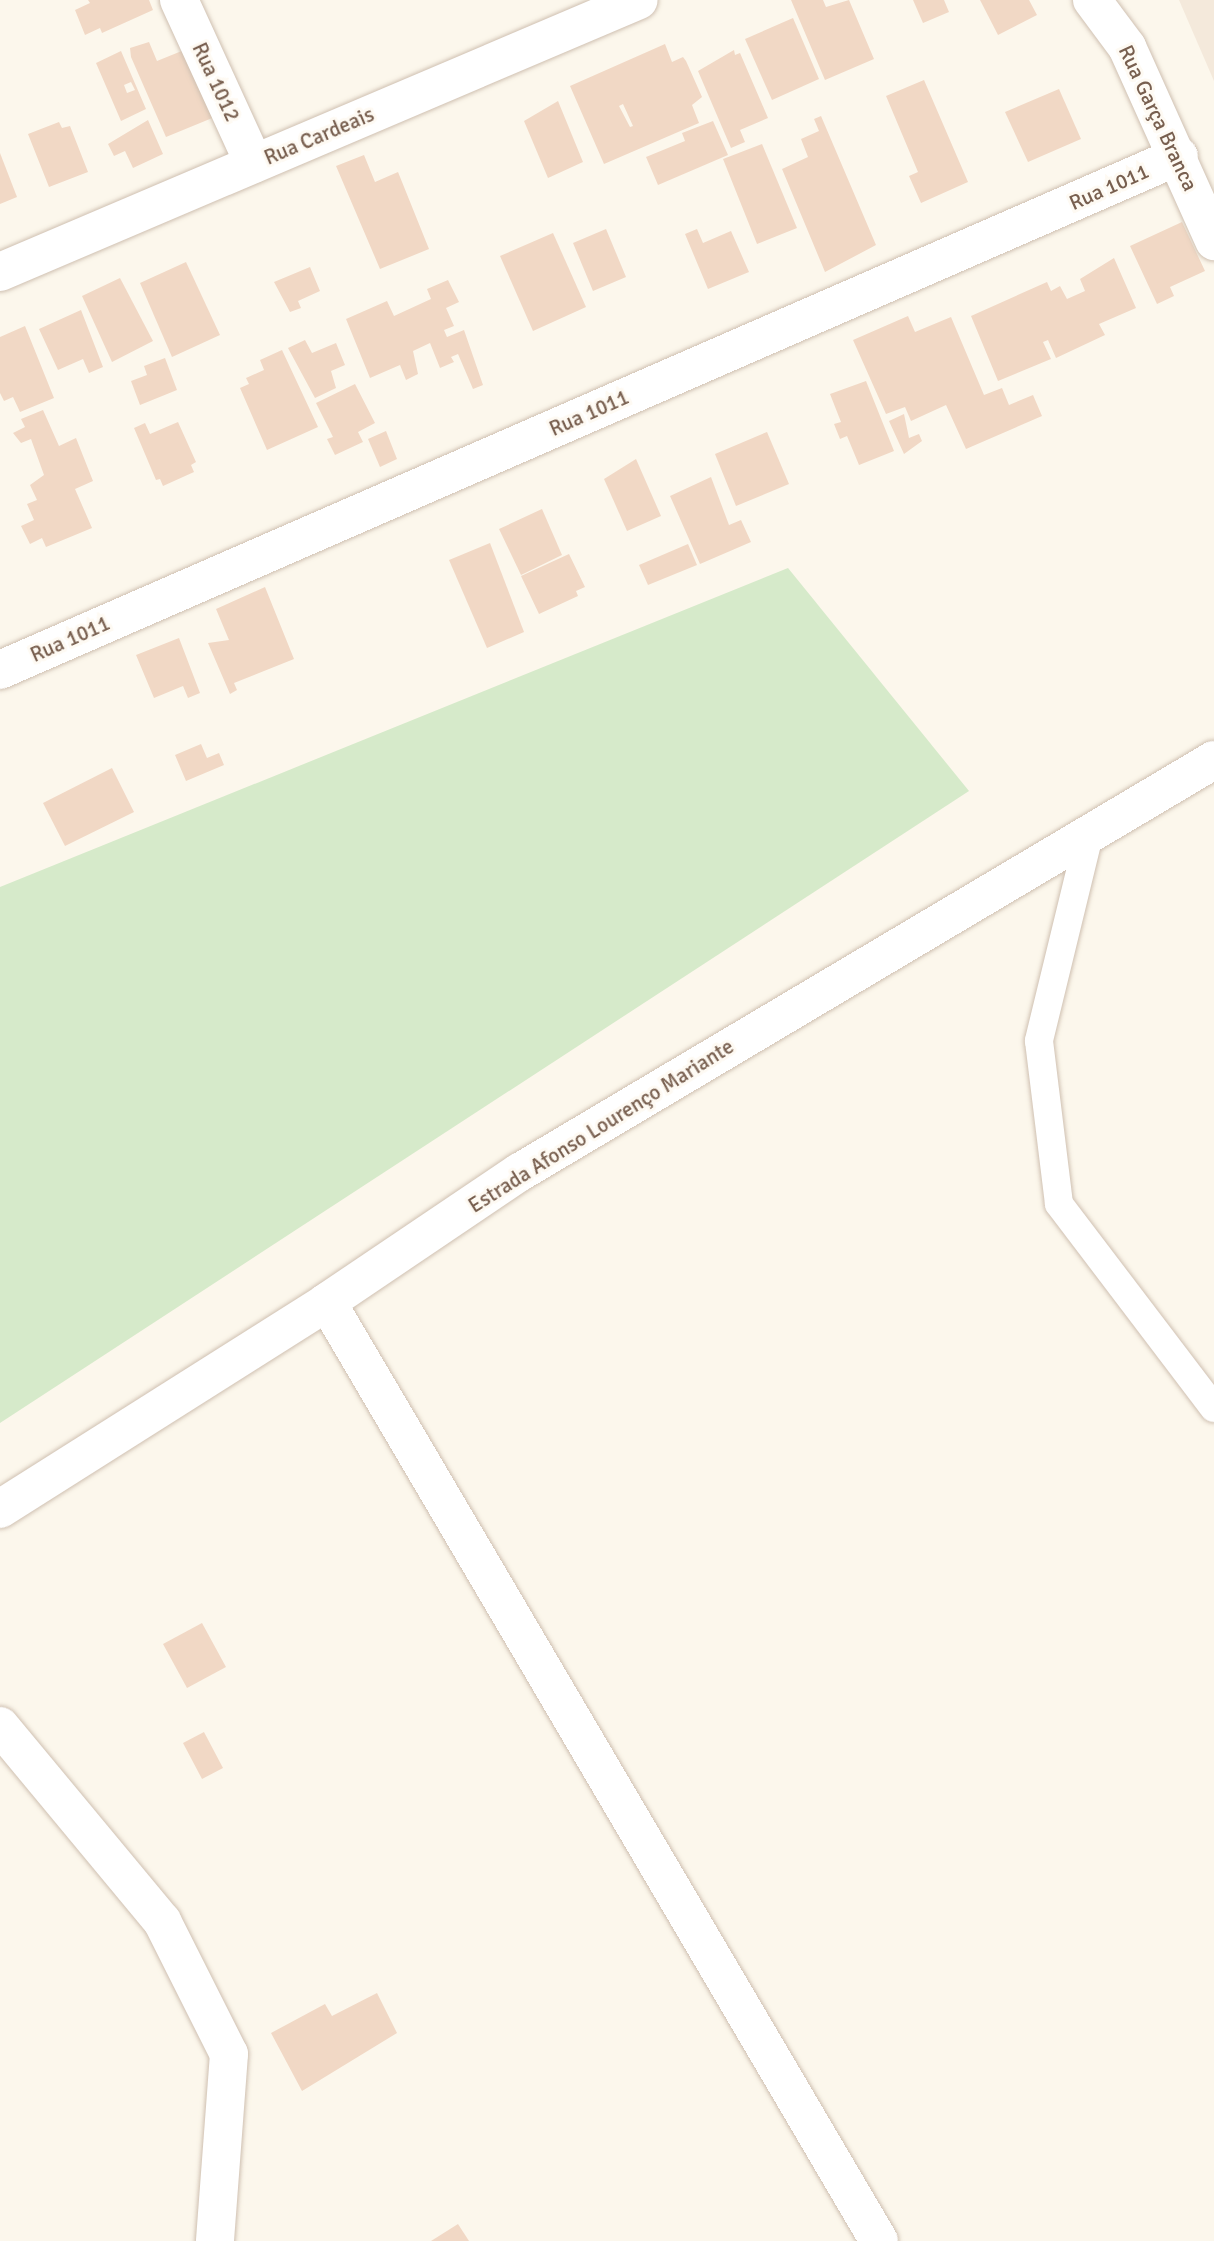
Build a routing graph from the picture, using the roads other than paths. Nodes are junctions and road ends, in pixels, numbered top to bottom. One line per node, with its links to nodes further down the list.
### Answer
1 (179, 0): 6 (street, Rua 1012)
2 (639, 0): 4 (street, Rua Cardeais)
3 (1092, 0): 5 (street, Rua Garça Branca)
4 (572, 13): 6 (street, Rua Cardeais)
5 (1179, 156): 7 (street, Rua Garça Branca); 9 (street, Rua 1011)
6 (254, 164): 8 (street, Rua Cardeais)
7 (1214, 241)
8 (0, 272)
9 (0, 670)
10 (1214, 760): 11 (street, Estrada Afonso Lourenço Mariante)
11 (1090, 831): 12 (street, Estrada Afonso Lourenço Mariante); 13 (lane)
12 (327, 1303): 14 (street, Estrada Afonso Lourenço Mariante); 17 (street)
13 (1214, 1408)
14 (0, 1509)
15 (0, 1726): 16 (street)
16 (215, 2241)
17 (879, 2241)

